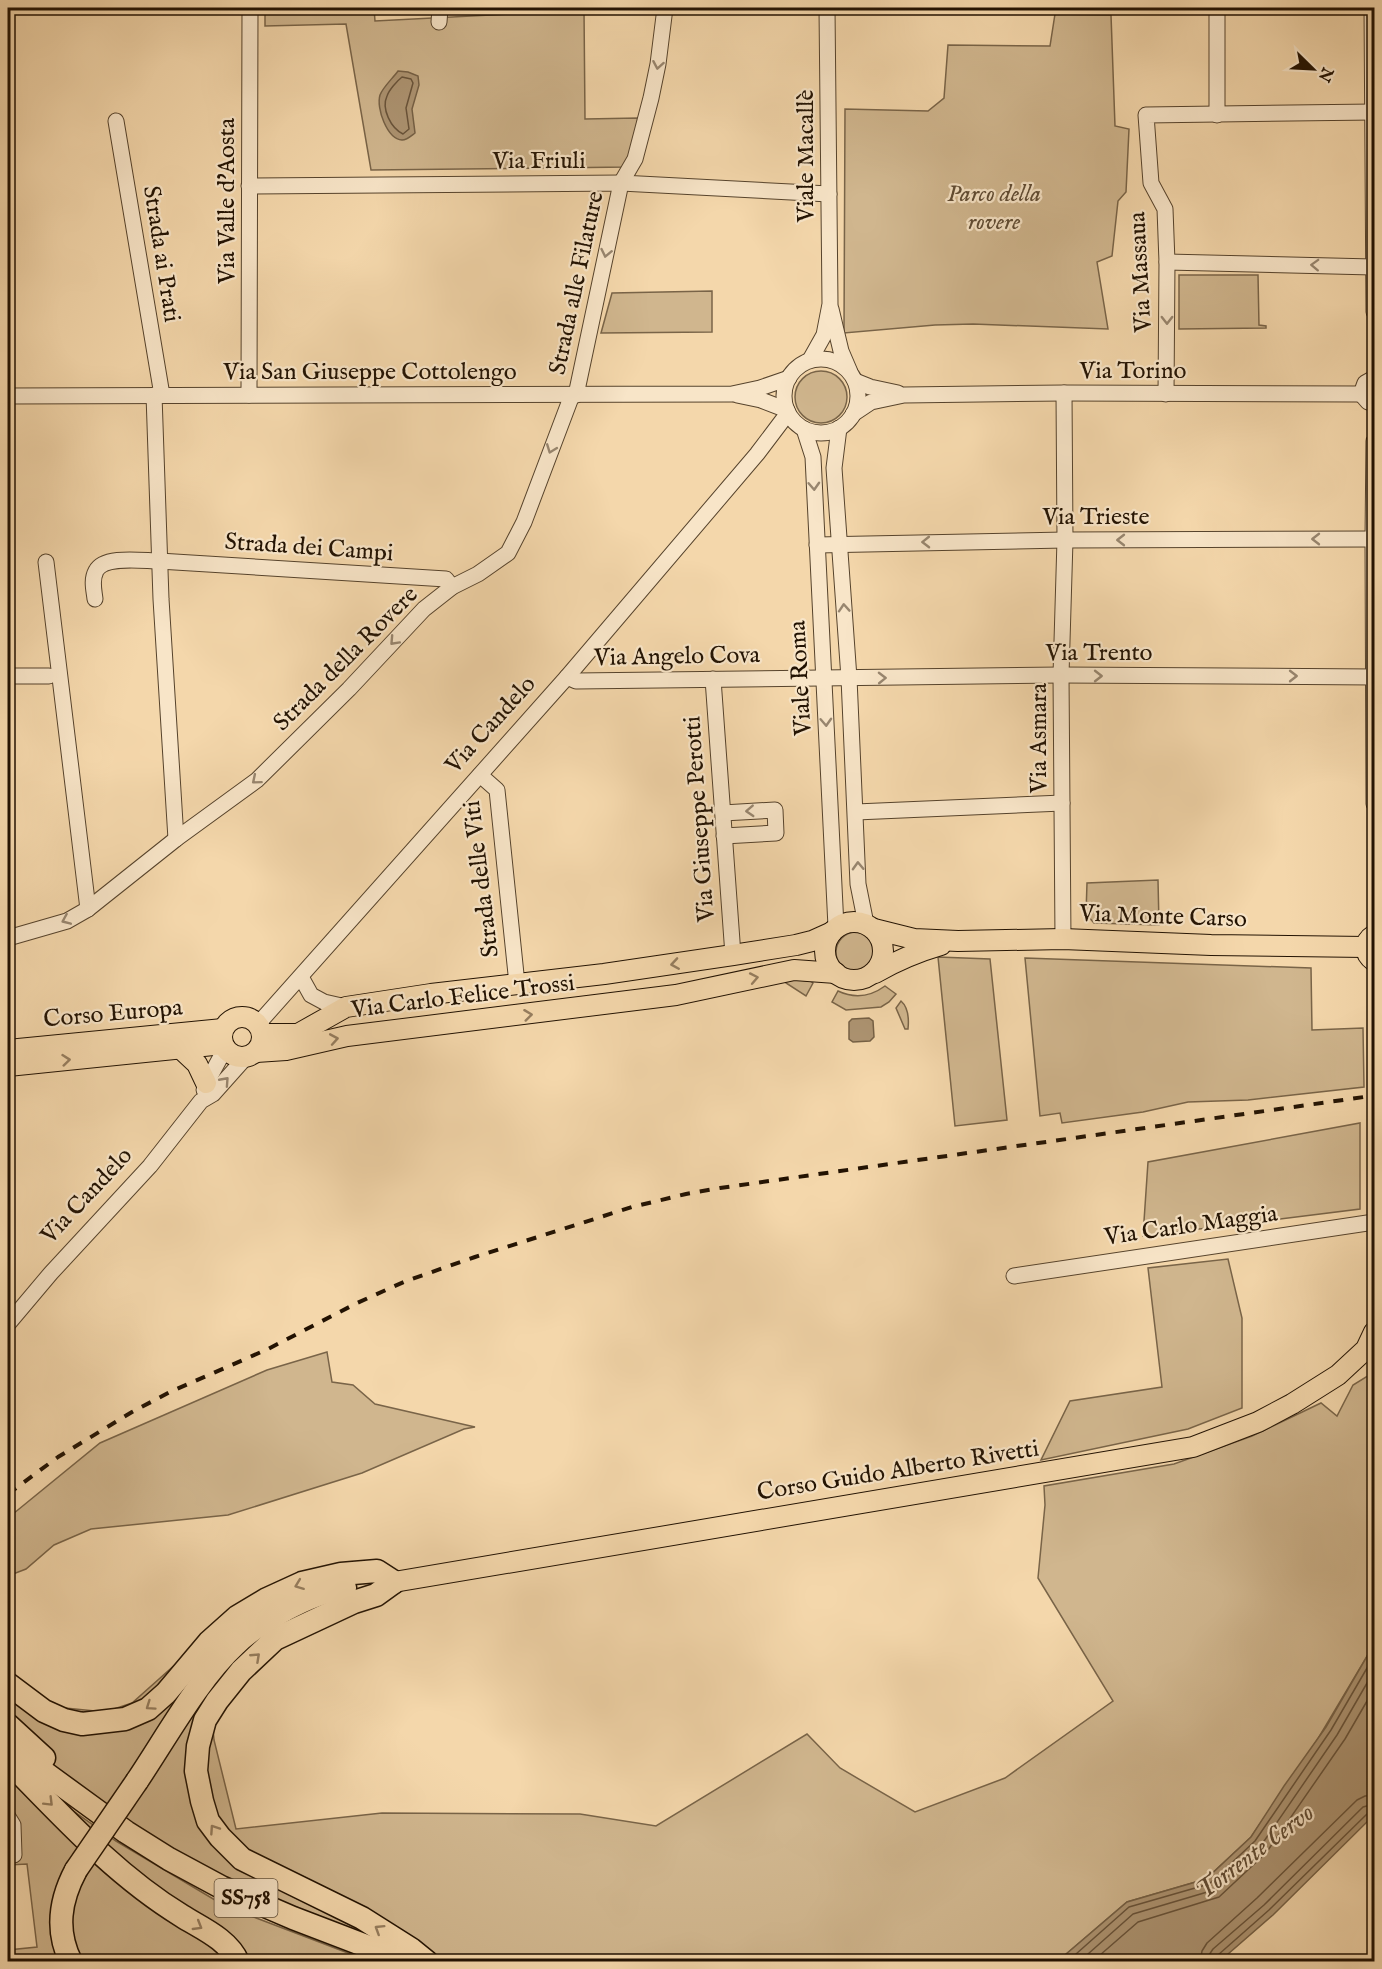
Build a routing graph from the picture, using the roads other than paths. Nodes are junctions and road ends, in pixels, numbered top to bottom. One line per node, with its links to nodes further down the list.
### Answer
1 (250, 8): 11 (street, Via Valle d'Aosta)
2 (665, 8): 10 (street, Strada alle Filature, one-way to 10)
3 (828, 8): 12 (street, Viale Macallè)
4 (1217, 8): 7 (street)
5 (1372, 8): 6 (street)
6 (1373, 112): 7 (street); 9 (street)
7 (1217, 115): 13 (street, Via Massaua)
8 (116, 121): 26 (street, Strada ai Prati)
9 (1374, 179): 14 (street)
10 (621, 183): 11 (street, Via Friuli); 12 (street, Via Friuli); 28 (street, Strada alle Filature, one-way to 28)
11 (249, 186): 27 (street, Via Valle d'Aosta)
12 (829, 194): 15 (street, Viale Macallè)
13 (1167, 262): 14 (street, one-way to 13); 24 (street, Via Massaua, one-way to 24)
14 (1373, 267): 16 (street)
15 (830, 304): 17 (street, Viale Macallè); 18 (street, Viale Macallè)
16 (1374, 312)
17 (810, 360): 18 (street); 19 (street)
18 (852, 376): 23 (street, Via Torino); 31 (street)
19 (789, 378): 22 (street, Via San Giuseppe Cottolengo); 32 (street)
20 (1374, 378): 25 (street)
21 (1064, 393): 23 (street, Via Torino); 24 (street, Via Torino); 35 (street, Via Asmara)
22 (732, 394): 28 (street, Via San Giuseppe Cottolengo); 32 (street, Via San Giuseppe Cottolengo)
23 (904, 394): 31 (street, Via Torino)
24 (1166, 394): 25 (street, Via Torino)
25 (1361, 394): 30 (street)
26 (158, 395): 27 (street, Via San Giuseppe Cottolengo); 29 (street, Via San Giuseppe Cottolengo); 39 (street)
27 (249, 395): 28 (street, Via San Giuseppe Cottolengo)
28 (574, 395): 41 (street, Strada della Rovere, one-way to 41)
29 (8, 396)
30 (1374, 404)
31 (853, 414): 33 (street)
32 (794, 419): 33 (street); 38 (street, Viale Roma, one-way to 38); 46 (street, Via Candelo)
33 (839, 428): 37 (street, Viale Roma)
34 (1374, 441): 36 (street)
35 (1065, 540): 36 (street, Via Trieste, one-way to 35); 37 (street, Via Trieste, one-way to 37); 43 (street, Via Asmara)
36 (1374, 540): 48 (street)
37 (840, 544): 38 (street, Via Trieste); 49 (street, Viale Roma, one-way to 37)
38 (817, 545): 47 (street, Viale Roma)
39 (159, 561): 41 (street, Strada dei Campi); 42 (street, Strada dei Campi); 57 (street)
40 (46, 562): 58 (street)
41 (452, 587): 57 (street, Strada della Rovere, one-way to 57)
42 (95, 599)
43 (1061, 675): 48 (street, Via Trento, one-way to 48); 49 (street, Via Trento, one-way to 43); 52 (street, Via Asmara)
44 (8, 676): 45 (street)
45 (49, 676)
46 (567, 677): 50 (street, Via Angelo Cova); 51 (street, Via Candelo)
47 (824, 677): 49 (street, Via Trento); 50 (street, Via Angelo Cova); 60 (street, Viale Roma, one-way to 60)
48 (1374, 677): 53 (street)
49 (849, 678): 54 (street, Viale Roma)
50 (712, 680): 55 (street, Via Giuseppe Perotti)
51 (480, 775): 68 (street, Via Candelo); 69 (street, Strada delle Viti)
52 (1062, 803): 54 (street); 62 (street, Via Asmara)
53 (1374, 804)
54 (856, 812): 59 (street, Viale Roma, one-way to 54)
55 (723, 813): 56 (street, Via Giuseppe Perotti); 56 (street, one-way to 55)
56 (724, 836): 65 (street, Via Giuseppe Perotti)
57 (176, 839): 58 (street, Strada della Rovere)
58 (88, 909): 61 (street, Strada della Rovere, one-way to 61)
59 (870, 926): 60 (main road); 63 (main road, Via Monte Carso); 67 (main road)
60 (834, 929): 65 (main road, Via Carlo Felice Trossi); 66 (main road)
61 (8, 938)
62 (1064, 939): 63 (main road, Via Monte Carso); 64 (main road, Via Monte Carso)
63 (958, 941): 67 (main road, Via Monte Carso)
64 (1372, 948)
65 (733, 956): 69 (main road, Via Carlo Felice Trossi, one-way to 69)
66 (836, 974): 67 (main road); 72 (main road, Via Carlo Felice Trossi, one-way to 66)
67 (870, 976)
68 (301, 977): 70 (street, Via Carlo Felice Trossi); 72 (street, Via Candelo)
69 (517, 984): 70 (main road, Via Carlo Felice Trossi)
70 (346, 1007): 72 (main road, Via Carlo Felice Trossi)
71 (224, 1041): 72 (main road); 72 (main road); 73 (main road, Corso Europa); 74 (main road, Corso Europa); 76 (street, Via Candelo)
72 (256, 1042): 76 (street, Via Candelo, one-way to 72)
73 (181, 1049): 75 (main road, Corso Europa, one-way to 73); 76 (main road)
74 (8, 1050)
75 (8, 1066)
76 (204, 1092): 79 (street, Via Candelo)
77 (1374, 1222): 78 (street, Via Carlo Maggia)
78 (1014, 1276)
79 (8, 1324)
80 (1374, 1332): 81 (main road, Corso Guido Alberto Rivetti)
81 (394, 1582): 82 (highway, one-way to 82); 89 (highway, bridge); 92 (highway, one-way to 81)
82 (8, 1684)
83 (8, 1725): 86 (highway, SS758)
84 (8, 1746): 86 (highway, SS758)
85 (8, 1761): 90 (highway, one-way to 90)
86 (95, 1810): 91 (highway, SS758)
87 (8, 1817): 88 (street)
88 (14, 1855)
89 (71, 1962)
90 (238, 1962)
91 (408, 1962)
92 (427, 1962)

